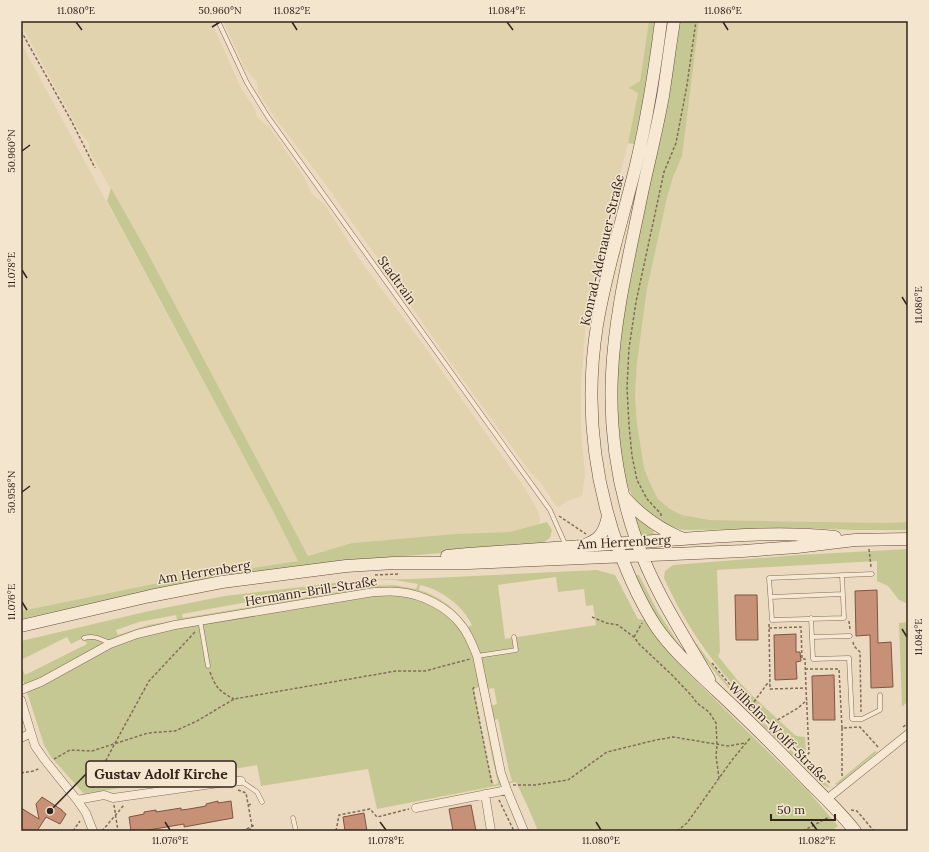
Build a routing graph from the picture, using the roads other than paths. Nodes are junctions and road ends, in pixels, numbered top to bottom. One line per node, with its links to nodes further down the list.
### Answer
1 (218, 21): 12 (lane, Stadtrain)
2 (661, 21): 5 (main road, Konrad-Adenauer-Straße)
3 (674, 21): 4 (main road, Konrad-Adenauer-Straße)
4 (623, 496): 7 (main road); 10 (main road, Konrad-Adenauer-Straße)
5 (608, 515): 9 (main road); 11 (main road, Konrad-Adenauer-Straße)
6 (908, 538): 8 (main road, Am Herrenberg)
7 (684, 539): 8 (main road, Am Herrenberg); 10 (main road, Am Herrenberg)
8 (855, 540): 13 (main road, Am Herrenberg)
9 (587, 541): 11 (main road, Am Herrenberg); 12 (main road, Am Herrenberg)
10 (637, 542): 11 (main road, Am Herrenberg); 14 (main road, Konrad-Adenauer-Straße)
11 (617, 543): 15 (main road, Konrad-Adenauer-Straße)
12 (566, 546): 16 (main road, Am Herrenberg)
13 (664, 555): 14 (main road, Am Herrenberg); 19 (main road)
14 (642, 556): 15 (main road, Am Herrenberg); 19 (main road, Wilhelm-Wolff-Straße)
15 (622, 557): 16 (main road, Am Herrenberg); 32 (main road, Wilhelm-Wolff-Straße)
16 (394, 563): 24 (main road, Am Herrenberg)
17 (872, 574): 18 (lane)
18 (842, 575): 20 (lane); 21 (lane)
19 (652, 578): 32 (main road, Wilhelm-Wolff-Straße)
20 (843, 594): 21 (lane); 22 (lane)
21 (771, 597): 22 (lane)
22 (811, 618): 27 (lane)
23 (200, 624): 29 (street, Hermann-Brill-Straße); 30 (street, Hermann-Brill-Straße); 31 (lane)
24 (21, 626)
25 (850, 636): 27 (lane)
26 (514, 637): 30 (lane)
27 (812, 637): 34 (lane)
28 (84, 638): 29 (lane)
29 (110, 644): 33 (street, Hermann-Brill-Straße)
30 (477, 656): 40 (street, Hermann-Brill-Straße)
31 (208, 666)
32 (714, 688): 42 (main road, Wilhelm-Wolff-Straße)
33 (21, 690)
34 (880, 695)
35 (21, 700): 36 (street)
36 (31, 734): 38 (street); 43 (street)
37 (908, 734): 42 (street)
38 (21, 738)
39 (241, 781): 43 (street); 44 (lane)
40 (506, 788): 41 (street); 50 (street, Hermann-Brill-Straße)
41 (485, 794): 45 (street); 49 (street)
42 (826, 799): 51 (main road, Wilhelm-Wolff-Straße)
43 (77, 800): 47 (street)
44 (262, 802)
45 (416, 808)
46 (293, 818): 48 (lane)
47 (93, 831)
48 (296, 831)
49 (491, 831)
50 (524, 831)
51 (855, 831)

